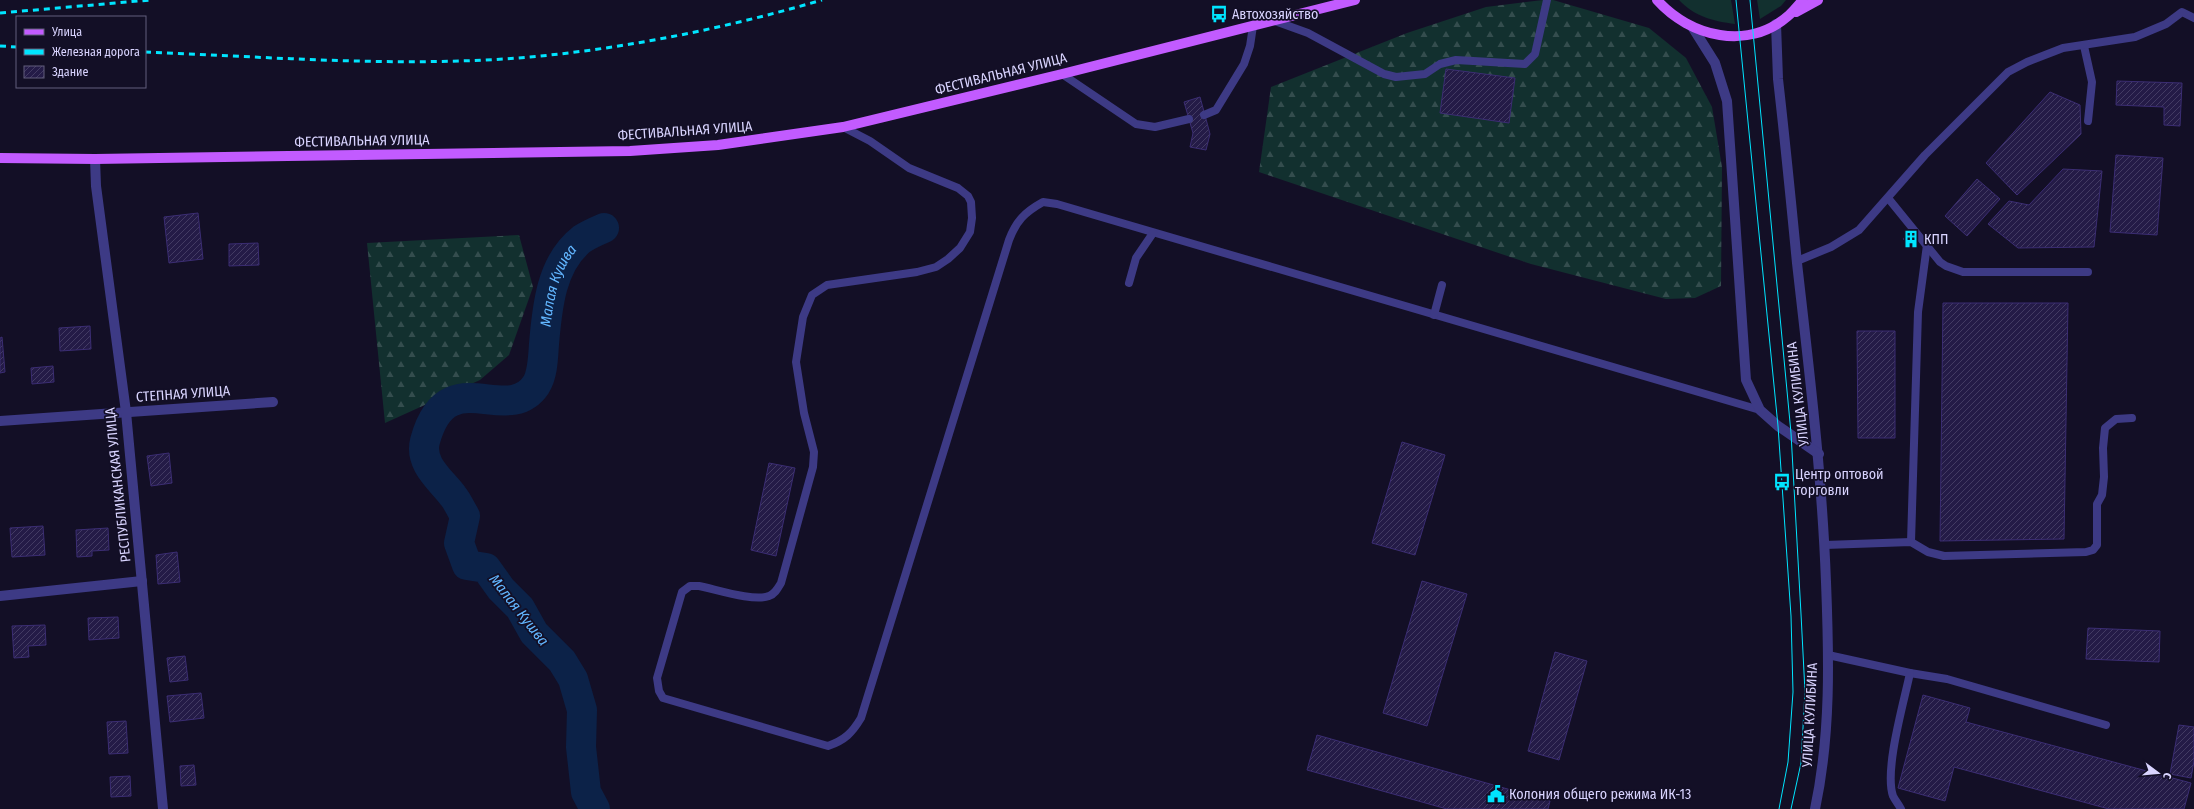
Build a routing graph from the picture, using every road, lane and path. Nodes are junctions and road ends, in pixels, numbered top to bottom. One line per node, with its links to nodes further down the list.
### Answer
1 (1355, 0): 8 (main road, ФЕСТИВАЛЬНАЯ УЛИЦА)
2 (1547, 0): 8 (lane)
3 (1657, 0): 11 (main road)
4 (1803, 0): 6 (main road)
5 (1818, 0): 6 (main road)
6 (1788, 16): 9 (main road)
7 (2194, 18): 12 (lane)
8 (1272, 20): 10 (main road, ФЕСТИВАЛЬНАЯ УЛИЦА)
9 (1776, 24): 11 (main road); 23 (street, УЛИЦА КУЛИБИНА)
10 (1253, 26): 13 (main road, ФЕСТИВАЛЬНАЯ УЛИЦА); 14 (lane)
11 (1693, 28): 29 (street)
12 (2084, 46): 16 (lane); 20 (lane)
13 (1062, 74): 15 (lane); 17 (main road, ФЕСТИВАЛЬНАЯ УЛИЦА)
14 (1204, 115)
15 (1189, 119)
16 (2088, 121)
17 (843, 127): 19 (main road, ФЕСТИВАЛЬНАЯ УЛИЦА); 21 (lane)
18 (0, 158): 19 (main road, ФЕСТИВАЛЬНАЯ УЛИЦА)
19 (95, 158): 30 (street, РЕСПУБЛИКАНСКАЯ УЛИЦА)
20 (1888, 198): 22 (lane); 23 (lane)
21 (1153, 233): 25 (lane); 27 (lane)
22 (1927, 245): 24 (lane); 34 (lane)
23 (1797, 262): 33 (street, УЛИЦА КУЛИБИНА)
24 (2088, 272)
25 (1129, 283)
26 (1442, 285): 27 (lane)
27 (1434, 315): 29 (lane)
28 (273, 402): 30 (street, СТЕПНАЯ УЛИЦА)
29 (1760, 410): 33 (street)
30 (126, 412): 32 (street, СТЕПНАЯ УЛИЦА); 36 (street, РЕСПУБЛИКАНСКАЯ УЛИЦА)
31 (2132, 418): 34 (lane)
32 (0, 421)
33 (1819, 454): 35 (street, УЛИЦА КУЛИБИНА)
34 (1911, 542): 35 (lane)
35 (1825, 545): 38 (street, УЛИЦА КУЛИБИНА)
36 (142, 581): 37 (street); 41 (street, РЕСПУБЛИКАНСКАЯ УЛИЦА)
37 (0, 596)
38 (1828, 655): 39 (lane); 42 (street, УЛИЦА КУЛИБИНА)
39 (1910, 673): 40 (lane); 43 (lane)
40 (2106, 725)
41 (162, 809)
42 (1815, 809)
43 (1901, 809)

